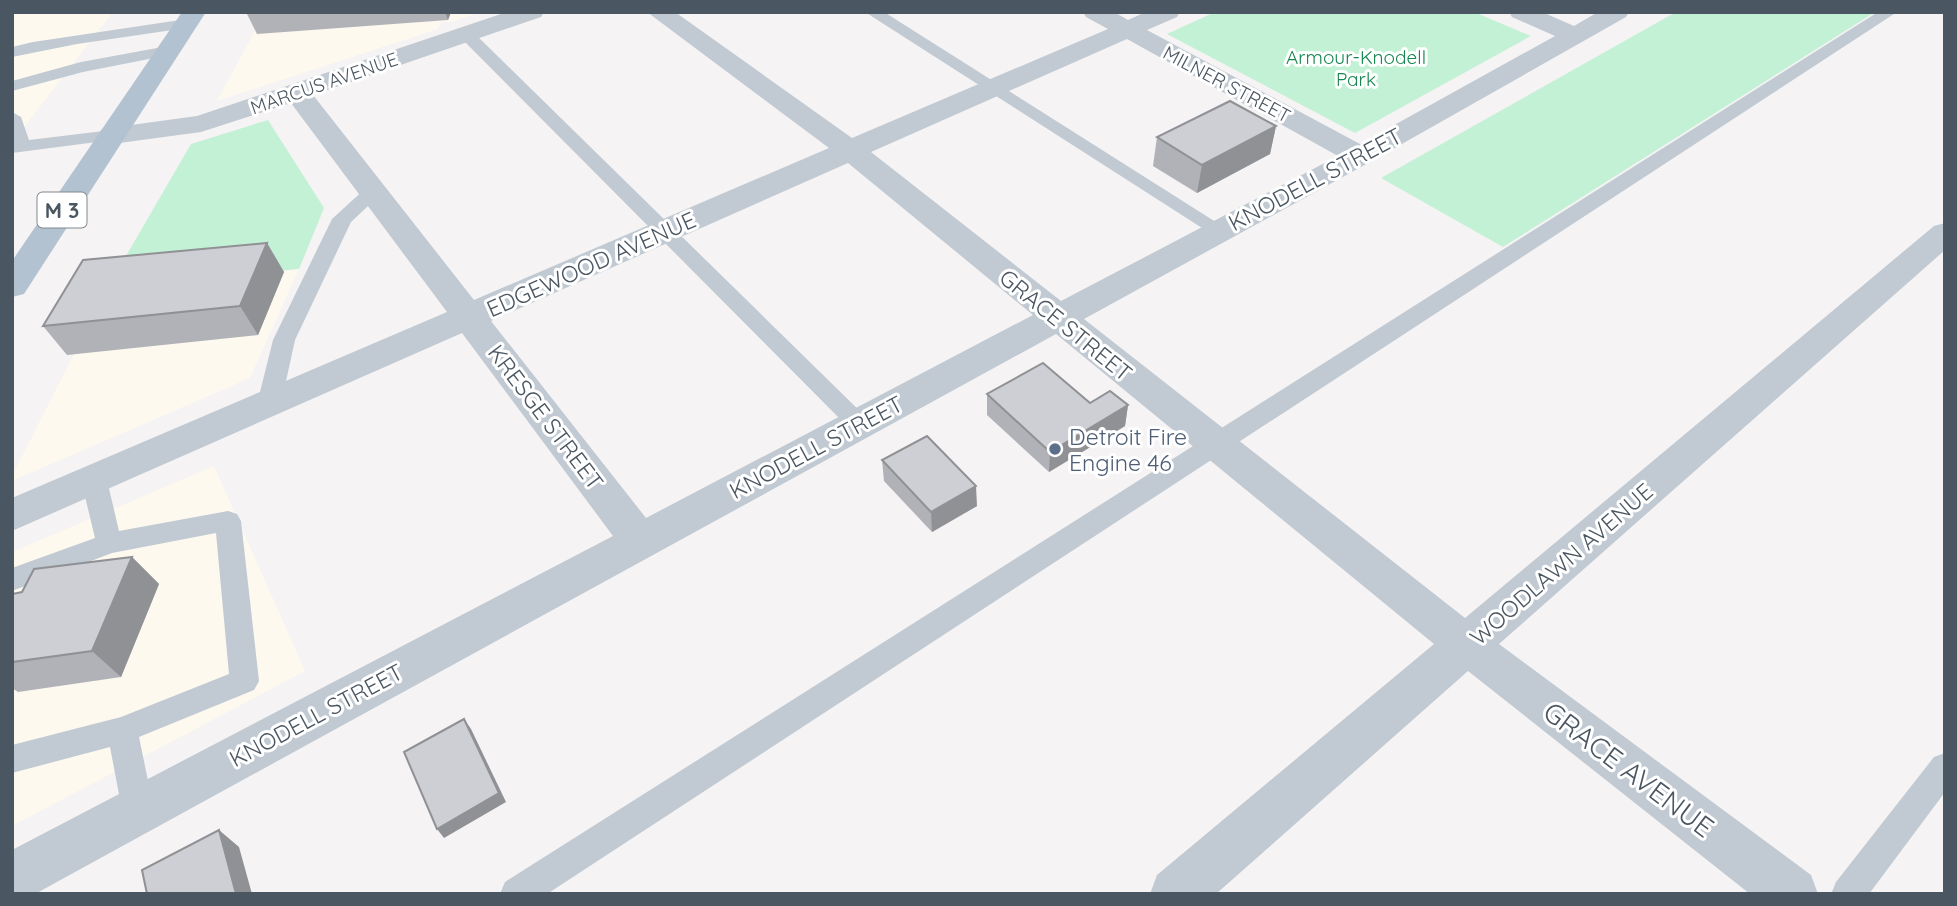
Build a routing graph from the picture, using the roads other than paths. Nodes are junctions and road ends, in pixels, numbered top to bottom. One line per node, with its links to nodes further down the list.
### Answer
1 (532, 12): 11 (street, MARCUS AVENUE)
2 (659, 12): 21 (street, GRACE STREET)
3 (873, 12): 16 (lane)
4 (1095, 12): 10 (street, MILNER STREET)
5 (1168, 12): 10 (street, EDGEWOOD AVENUE)
6 (1521, 12): 12 (street)
7 (1618, 12): 12 (street, KNODELL STREET)
8 (1889, 12): 32 (lane)
9 (191, 18): 13 (main road, M 3); 14 (lane)
10 (1128, 30): 16 (street, EDGEWOOD AVENUE); 22 (street, MILNER STREET)
11 (467, 35): 17 (street, MARCUS AVENUE); 25 (lane)
12 (1574, 35): 22 (street, KNODELL STREET)
13 (168, 51): 15 (lane); 19 (main road, M 3)
14 (12, 52)
15 (12, 86)
16 (996, 88): 21 (street, EDGEWOOD AVENUE); 24 (lane)
17 (297, 92): 19 (street, MARCUS AVENUE); 23 (street, KRESGE STREET)
18 (12, 117): 20 (lane)
19 (112, 135): 20 (lane); 27 (main road, M 3)
20 (17, 147)
21 (851, 151): 25 (street, EDGEWOOD AVENUE); 29 (street, GRACE STREET)
22 (1360, 156): 24 (street, KNODELL STREET)
23 (374, 191): 28 (street, KRESGE STREET); 30 (lane)
24 (1220, 230): 29 (street, KNODELL STREET)
25 (666, 231): 28 (street, EDGEWOOD AVENUE); 31 (lane)
26 (1945, 233): 38 (street, WOODLAWN AVENUE)
27 (12, 286)
28 (470, 317): 30 (street, EDGEWOOD AVENUE); 35 (street, KRESGE STREET)
29 (1057, 318): 31 (street, KNODELL STREET); 32 (street, GRACE STREET)
30 (269, 404): 33 (street, EDGEWOOD AVENUE)
31 (859, 424): 35 (street, KNODELL STREET)
32 (1215, 444): 38 (street, GRACE STREET); 44 (lane)
33 (94, 481): 34 (street, EDGEWOOD AVENUE); 36 (lane)
34 (12, 515)
35 (641, 542): 42 (street, KNODELL STREET)
36 (109, 543): 37 (lane); 39 (lane)
37 (12, 580)
38 (1467, 645): 45 (street, WOODLAWN AVENUE); 46 (street, GRACE AVENUE)
39 (122, 730): 40 (lane); 42 (lane)
40 (12, 759)
41 (1945, 767): 47 (lane)
42 (138, 810): 43 (street, KNODELL STREET)
43 (21, 881)
44 (517, 894)
45 (1176, 894)
46 (1792, 894)
47 (1848, 894)

